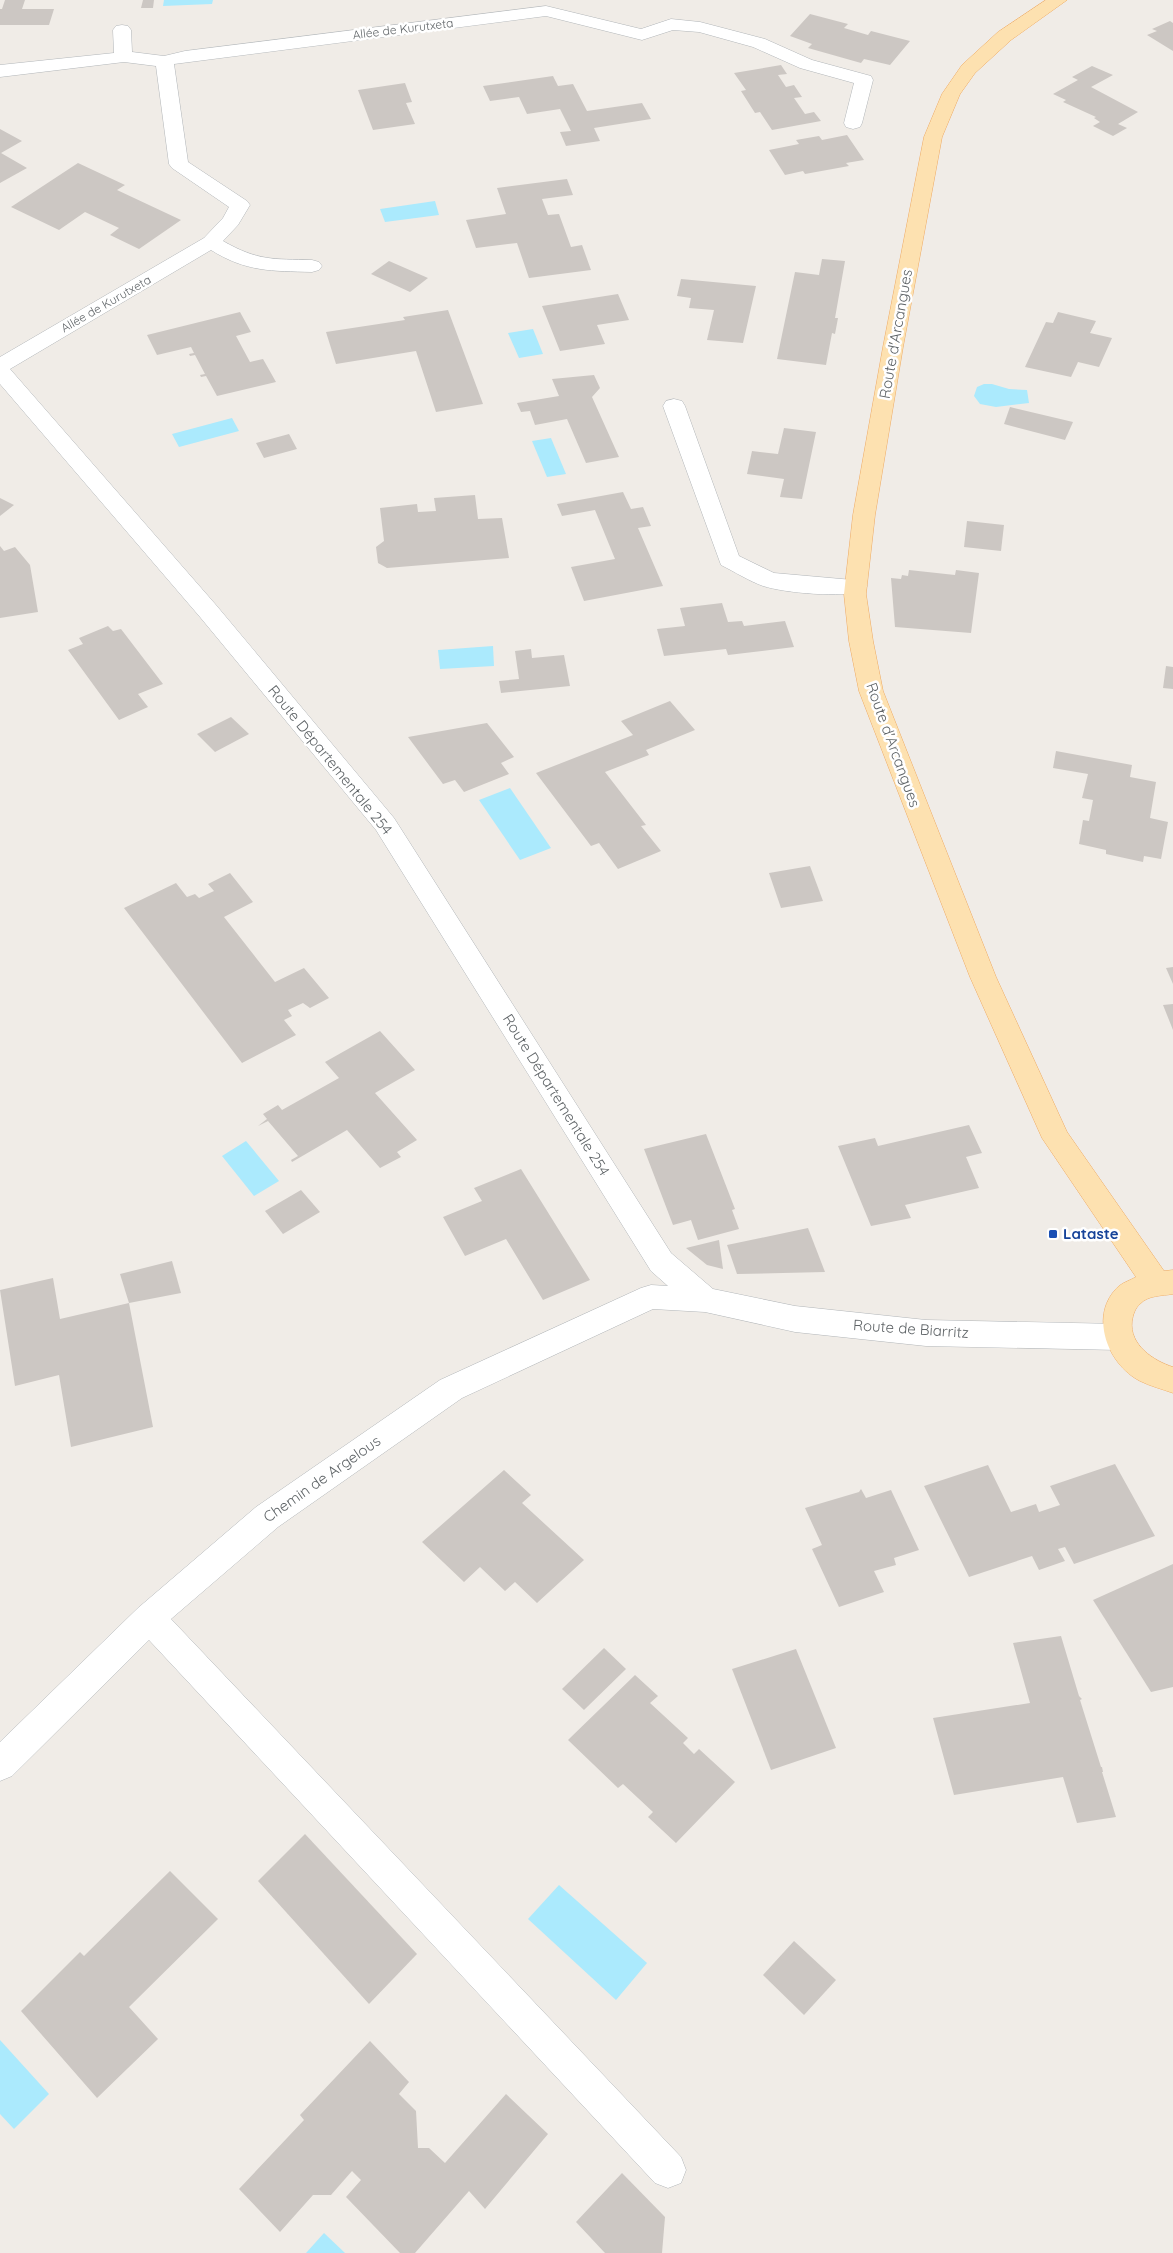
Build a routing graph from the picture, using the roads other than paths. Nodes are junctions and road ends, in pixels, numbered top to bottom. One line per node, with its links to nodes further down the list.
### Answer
1 (1058, 0): 13 (main road, Route d'Arcangues)
2 (548, 6): 5 (street, Allée de Kurutxeta); 7 (street, Allée de Kurutxeta)
3 (122, 30): 4 (street)
4 (124, 57): 5 (street, Allée de Kurutxeta); 6 (street, Allée de Kurutxeta)
5 (164, 61): 8 (street, Allée de Kurutxeta)
6 (0, 71)
7 (853, 123)
8 (211, 242): 9 (street); 10 (street, Allée de Kurutxeta)
9 (312, 266)
10 (0, 366)
11 (0, 371): 15 (street, Route Départementale 254)
12 (674, 406): 13 (street)
13 (856, 586): 14 (main road, Route d'Arcangues)
14 (1165, 1282): 16 (main road)
15 (705, 1300): 16 (street, Route de Biarritz); 18 (street, Chemin de Argelous)
16 (1119, 1337): 17 (main road)
17 (1173, 1380)
18 (149, 1618): 19 (street, Chemin de Argelous); 20 (street)
19 (0, 1765)
20 (668, 2170)

